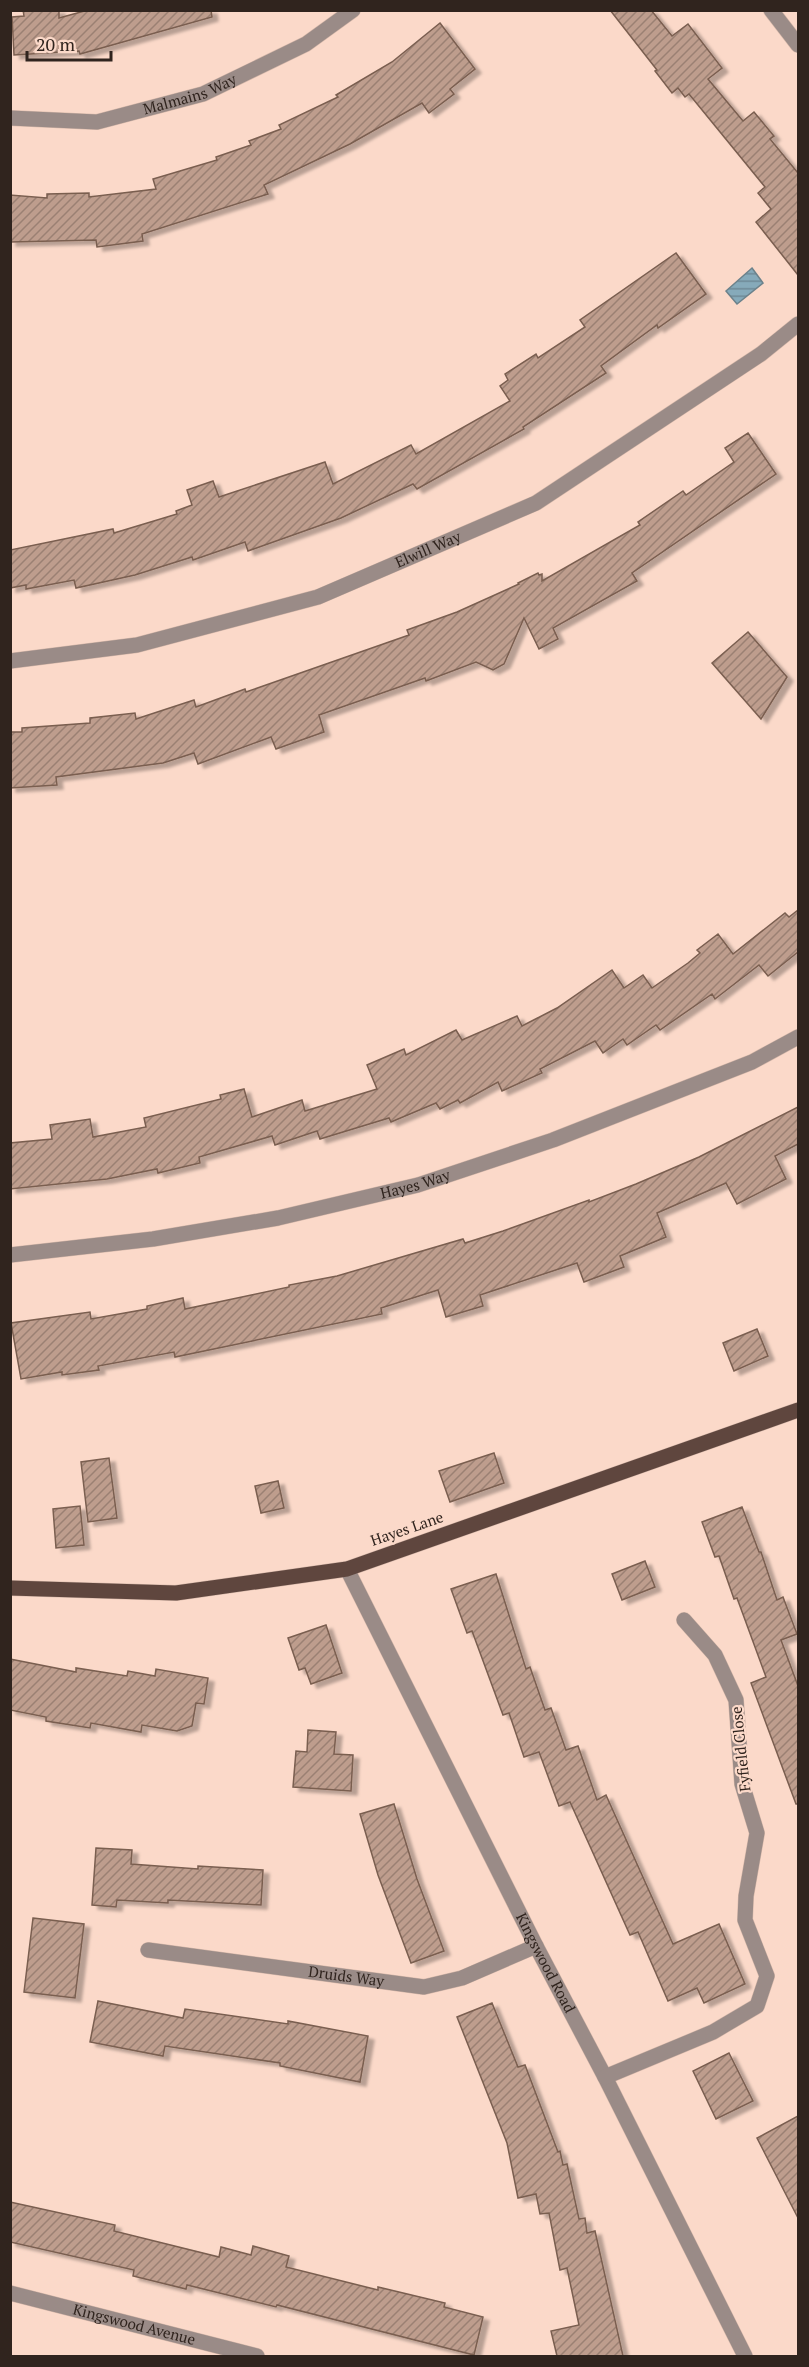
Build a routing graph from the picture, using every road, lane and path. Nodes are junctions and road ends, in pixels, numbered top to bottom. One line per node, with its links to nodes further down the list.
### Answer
1 (353, 10): 4 (street, Malmains Way)
2 (771, 10): 3 (street)
3 (798, 45)
4 (10, 118)
5 (798, 324): 6 (street, Elwill Way)
6 (10, 661)
7 (798, 1037): 8 (street, Hayes Way)
8 (10, 1255)
9 (798, 1410): 10 (main road, Hayes Lane)
10 (347, 1569): 11 (main road, Hayes Lane); 13 (street, Kingswood Road)
11 (10, 1588)
12 (684, 1620): 15 (street, Fyfield Close)
13 (536, 1946): 14 (street, Druids Way); 15 (street, Kingswood Road)
14 (148, 1950)
15 (604, 2077): 18 (street, Kingswood Road)
16 (10, 2294): 17 (street, Kingswood Avenue)
17 (257, 2356)
18 (743, 2356)

